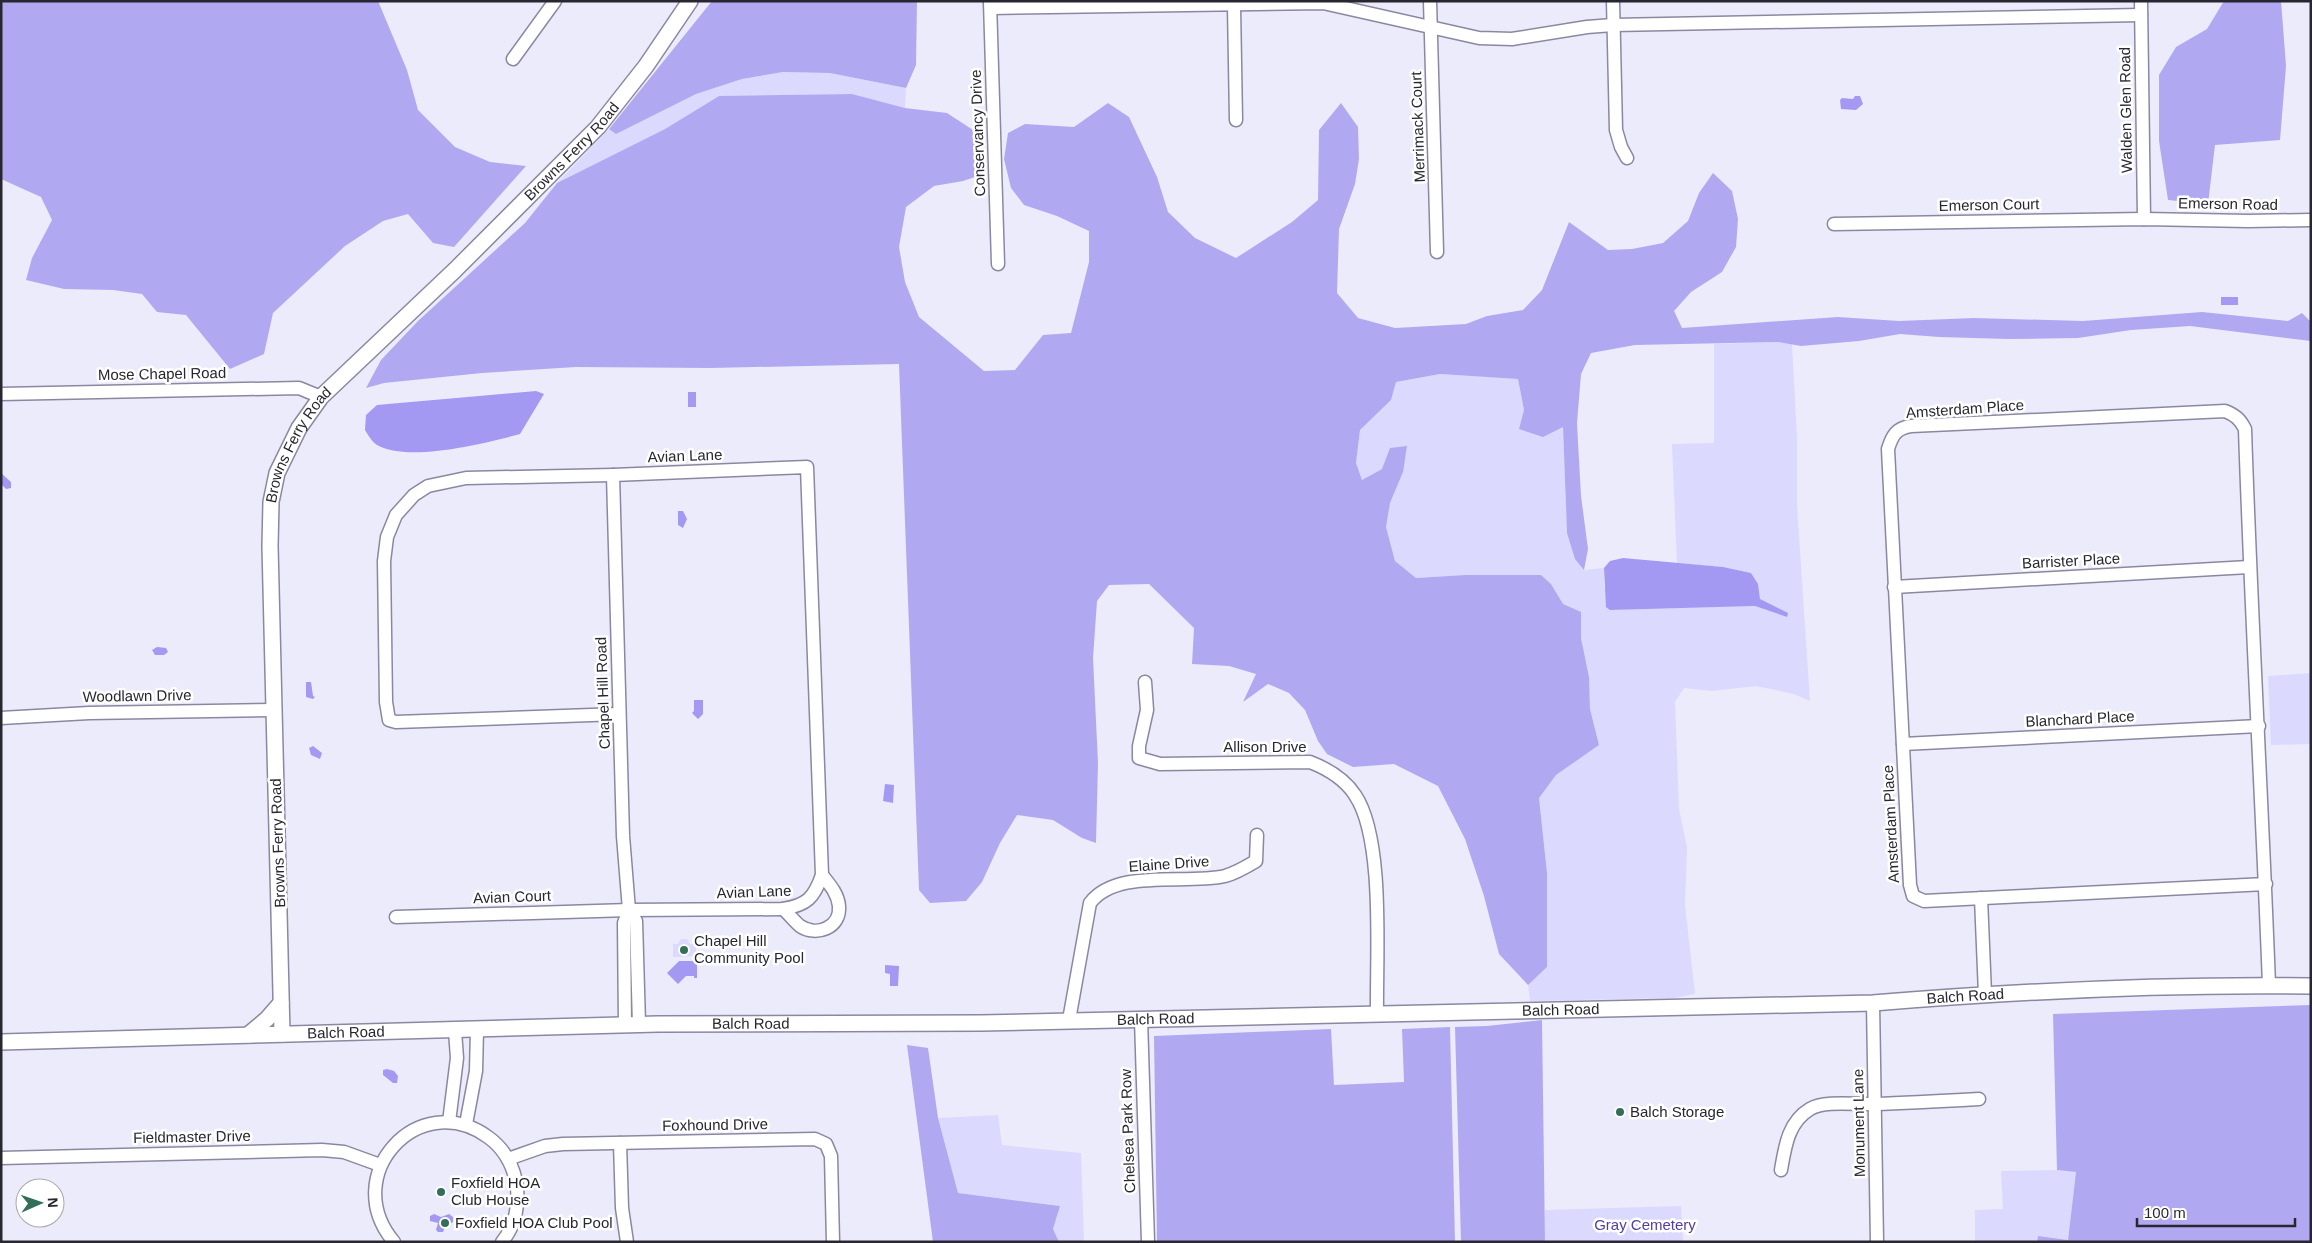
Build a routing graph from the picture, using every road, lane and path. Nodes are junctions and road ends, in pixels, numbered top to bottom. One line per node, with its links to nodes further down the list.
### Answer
1 (555, 1): 11 (street)
2 (690, 1): 20 (street, Browns Ferry Road)
3 (1430, 1): 10 (street, Merrimack Court)
4 (1613, 1): 9 (street)
5 (2141, 1): 8 (street, Walden Glen Road)
6 (990, 5): 7 (street); 18 (street, Conservancy Drive)
7 (1234, 6): 10 (street); 12 (street)
8 (2141, 15): 9 (street); 14 (street, Walden Glen Road)
9 (1614, 25): 10 (street); 13 (street)
10 (1431, 28): 17 (street, Merrimack Court)
11 (513, 59)
12 (1236, 120)
13 (1627, 158)
14 (2144, 219): 15 (street, Emerson Road); 16 (street, Emerson Court)
15 (2311, 220)
16 (1834, 224)
17 (1437, 252)
18 (998, 264)
19 (1, 394): 20 (street, Mose Chapel Road)
20 (321, 397): 25 (street, Browns Ferry Road)
21 (613, 475): 26 (street, Chapel Hill Road); 26 (street, Avian Lane); 31 (street, Avian Lane)
22 (2249, 567): 23 (street, Barrister Place); 23 (street, Amsterdam Place); 28 (street, Amsterdam Place)
23 (1894, 587): 29 (street, Amsterdam Place)
24 (1145, 682): 42 (street, Allison Drive)
25 (274, 710): 27 (street, Woodlawn Drive); 40 (street, Browns Ferry Road)
26 (619, 714): 35 (street, Chapel Hill Road)
27 (1, 718)
28 (2259, 726): 29 (street, Blanchard Place); 32 (street, Amsterdam Place)
29 (1903, 744): 33 (street, Amsterdam Place)
30 (1257, 835): 44 (street, Elaine Drive)
31 (822, 875): 34 (street, Avian Lane); 34 (street)
32 (2266, 884): 33 (street, Amsterdam Place); 37 (street, Amsterdam Place)
33 (1981, 898): 39 (street)
34 (783, 909): 35 (street, Avian Lane)
35 (629, 910): 36 (street, Avian Court); 45 (street, Chapel Hill Road)
36 (396, 917)
37 (2269, 985): 38 (street, Balch Road); 39 (street, Balch Road)
38 (2311, 986)
39 (1985, 994): 41 (street, Balch Road)
40 (281, 1003): 48 (street, Browns Ferry Road); 49 (street)
41 (1873, 1003): 42 (street, Balch Road); 52 (street, Monument Lane)
42 (1377, 1014): 43 (street, Balch Road)
43 (1141, 1019): 44 (street, Balch Road); 64 (street, Chelsea Park Row)
44 (1069, 1020): 45 (street, Balch Road)
45 (632, 1025): 46 (street, Balch Road)
46 (477, 1030): 47 (street, Balch Road); 54 (street)
47 (455, 1031): 48 (street, Balch Road); 53 (street)
48 (282, 1034): 49 (street, Balch Road)
49 (248, 1035): 50 (street, Balch Road)
50 (1, 1042)
51 (1979, 1099): 52 (street)
52 (1874, 1104): 59 (street); 65 (street, Monument Lane)
53 (449, 1122): 54 (street); 58 (street)
54 (466, 1124): 57 (street)
55 (620, 1143): 57 (street, Foxhound Drive); 62 (street); 63 (street, Foxhound Drive)
56 (1, 1158): 58 (street, Fieldmaster Drive)
57 (508, 1159): 61 (street)
58 (380, 1165): 60 (street)
59 (1782, 1170)
60 (394, 1242)
61 (502, 1242)
62 (627, 1242)
63 (833, 1242)
64 (1148, 1242)
65 (1877, 1242)

